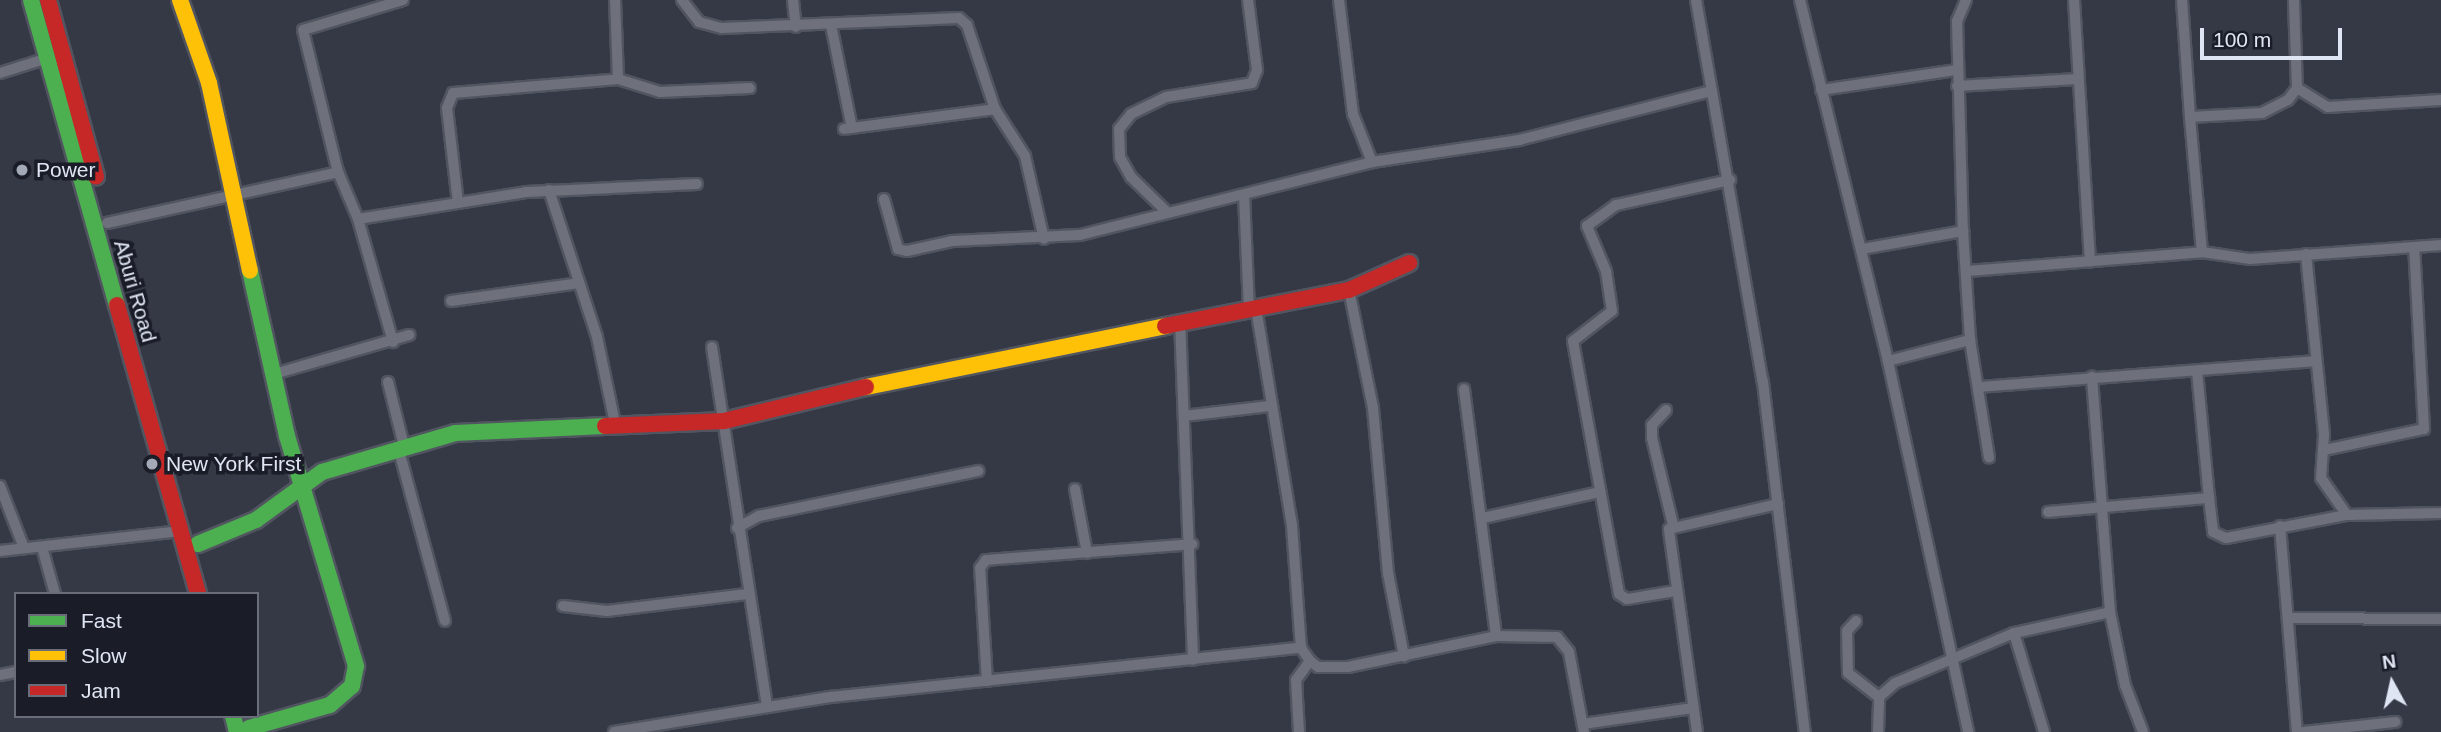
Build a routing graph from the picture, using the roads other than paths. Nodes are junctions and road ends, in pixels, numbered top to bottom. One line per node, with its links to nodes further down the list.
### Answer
1 (31, 0): 18 (main road, Aburi Road)
2 (48, 0): 42 (main road, Aburi Road)
3 (180, 0): 36 (main road)
4 (403, 0): 32 (street)
5 (615, 0): 21 (street)
6 (682, 0): 17 (street)
7 (793, 0): 17 (street)
8 (1248, 0): 40 (street)
9 (1339, 0): 31 (street)
10 (1696, 0): 27 (street)
11 (1800, 0): 26 (street)
12 (1966, 0): 19 (street)
13 (2074, 0): 22 (street)
14 (2182, 0): 30 (street)
15 (2294, 0): 25 (street)
16 (831, 25): 17 (street); 29 (street); 29 (street)
17 (796, 27)
18 (48, 58): 20 (street); 93 (main road, Aburi Road)
19 (1956, 70): 23 (street); 26 (street)
20 (0, 73)
21 (618, 79): 24 (street); 39 (street)
22 (2078, 79): 23 (street); 50 (street)
23 (1957, 86): 43 (street)
24 (750, 88)
25 (2297, 88): 28 (street); 30 (street)
26 (1821, 90): 47 (street)
27 (1711, 91): 31 (street); 33 (street)
28 (2441, 100)
29 (995, 109): 44 (street)
30 (2190, 117): 48 (street)
31 (1372, 162): 37 (street)
32 (338, 172): 36 (street); 41 (street)
33 (1730, 180): 82 (street); 85 (street)
34 (697, 184): 35 (street)
35 (549, 190): 39 (street); 53 (street)
36 (233, 193): 42 (street); 65 (main road)
37 (1244, 195): 40 (street); 56 (street)
38 (884, 199): 44 (street)
39 (458, 203): 41 (street)
40 (1167, 212): 44 (street)
41 (358, 219): 60 (street)
42 (107, 223): 94 (main road, Aburi Road)
43 (1963, 232): 47 (street); 52 (street)
44 (1044, 239)
45 (2441, 245): 46 (street)
46 (2414, 247): 49 (street); 76 (street)
47 (1862, 249): 63 (street)
48 (2202, 252): 49 (street); 50 (street)
49 (2306, 254): 62 (street)
50 (2090, 262): 52 (street)
51 (1409, 263): 54 (main road)
52 (1968, 271): 59 (street)
53 (579, 283): 55 (street); 74 (street)
54 (1349, 290): 56 (main road); 114 (street)
55 (451, 301)
56 (1252, 308): 57 (main road); 70 (street)
57 (1180, 320): 72 (street); 73 (main road)
58 (409, 335): 60 (street)
59 (1970, 340): 63 (street); 68 (street)
60 (393, 342): 65 (street)
61 (712, 347): 73 (street)
62 (2315, 360): 64 (street); 76 (street)
63 (1888, 361): 117 (street)
64 (2197, 371): 66 (street); 83 (street)
65 (274, 374): 79 (main road)
66 (2092, 377): 68 (street); 84 (street)
67 (388, 382): 75 (street)
68 (1979, 387): 77 (street)
69 (1464, 389): 89 (street)
70 (1271, 406): 72 (street); 113 (street)
71 (1666, 410): 90 (street)
72 (1184, 416): 95 (street)
73 (724, 421): 74 (main road); 92 (street)
74 (615, 423): 75 (main road)
75 (401, 447): 79 (main road); 109 (street)
76 (2324, 450): 88 (street)
77 (1989, 457)
78 (978, 471): 92 (street)
79 (305, 485): 94 (main road); 123 (main road)
80 (0, 486): 97 (street)
81 (1075, 489): 99 (street)
82 (1599, 492): 89 (street); 100 (street)
83 (2208, 498): 84 (street); 91 (street)
84 (2105, 503): 86 (street); 106 (street)
85 (1777, 504): 90 (street); 129 (street)
86 (2048, 512)
87 (2441, 513): 88 (street)
88 (2347, 515): 91 (street)
89 (1483, 518): 112 (street)
90 (1673, 525): 100 (street)
91 (2280, 526): 107 (street)
92 (737, 528): 104 (street)
93 (181, 531): 96 (street); 102 (main road, Aburi Road)
94 (198, 544): 103 (main road, Aburi Road)
95 (1192, 544): 99 (street); 115 (street)
96 (42, 547): 97 (street); 101 (street)
97 (24, 548): 98 (street)
98 (0, 551)
99 (1087, 552): 118 (street)
100 (1675, 591): 121 (street)
101 (54, 592)
102 (197, 592)
103 (211, 592)
104 (747, 594): 105 (street); 120 (street)
105 (563, 606)
106 (2110, 612): 111 (street); 132 (street)
107 (2291, 618): 108 (street); 133 (street)
108 (2441, 619)
109 (445, 621)
110 (1856, 621): 119 (street)
111 (2014, 634): 117 (street); 131 (street)
112 (1496, 636): 114 (street); 124 (street)
113 (1301, 648): 115 (street); 116 (street)
114 (1404, 656): 116 (street)
115 (1193, 660): 118 (street)
116 (1310, 661): 127 (street)
117 (1952, 664): 119 (street); 130 (street)
118 (987, 681): 120 (street)
119 (1879, 697): 125 (street)
120 (767, 706): 126 (street)
121 (1693, 708): 124 (street); 128 (street)
122 (2395, 722): 134 (street)
123 (245, 727)
124 (1583, 728)
125 (1874, 731)
126 (614, 732)
127 (1299, 732)
128 (1697, 732)
129 (1805, 732)
130 (1968, 732)
131 (2044, 732)
132 (2143, 732)
133 (2297, 732)
134 (2304, 732)

